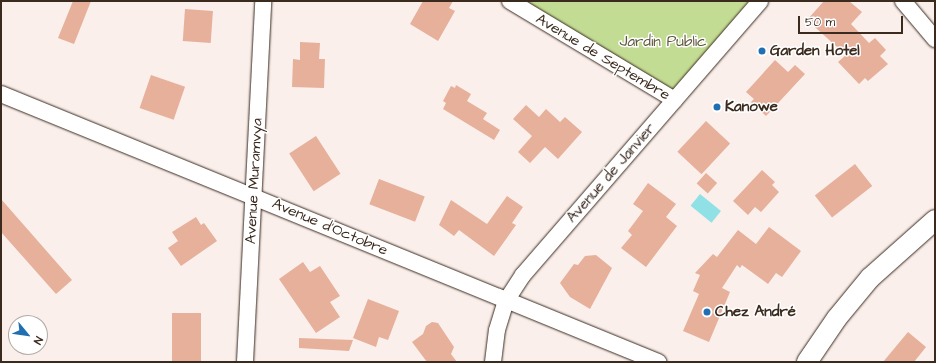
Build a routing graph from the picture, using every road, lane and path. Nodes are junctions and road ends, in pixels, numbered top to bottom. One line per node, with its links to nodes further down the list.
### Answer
1 (263, 1): 8 (street, Avenue Muramvya)
2 (510, 1): 7 (street, Avenue de Septembre)
3 (760, 1): 7 (street, Avenue de Janvier)
4 (903, 1): 5 (street)
5 (935, 39)
6 (1, 94): 8 (street, Avenue d'Octobre)
7 (676, 100): 10 (street, Avenue de Janvier)
8 (253, 195): 10 (street, Avenue d'Octobre); 11 (street, Avenue Muramvya)
9 (935, 220): 14 (street)
10 (506, 301): 12 (street, Avenue de Janvier); 13 (street, Avenue d'Octobre)
11 (245, 362)
12 (492, 362)
13 (658, 362)
14 (807, 362)

